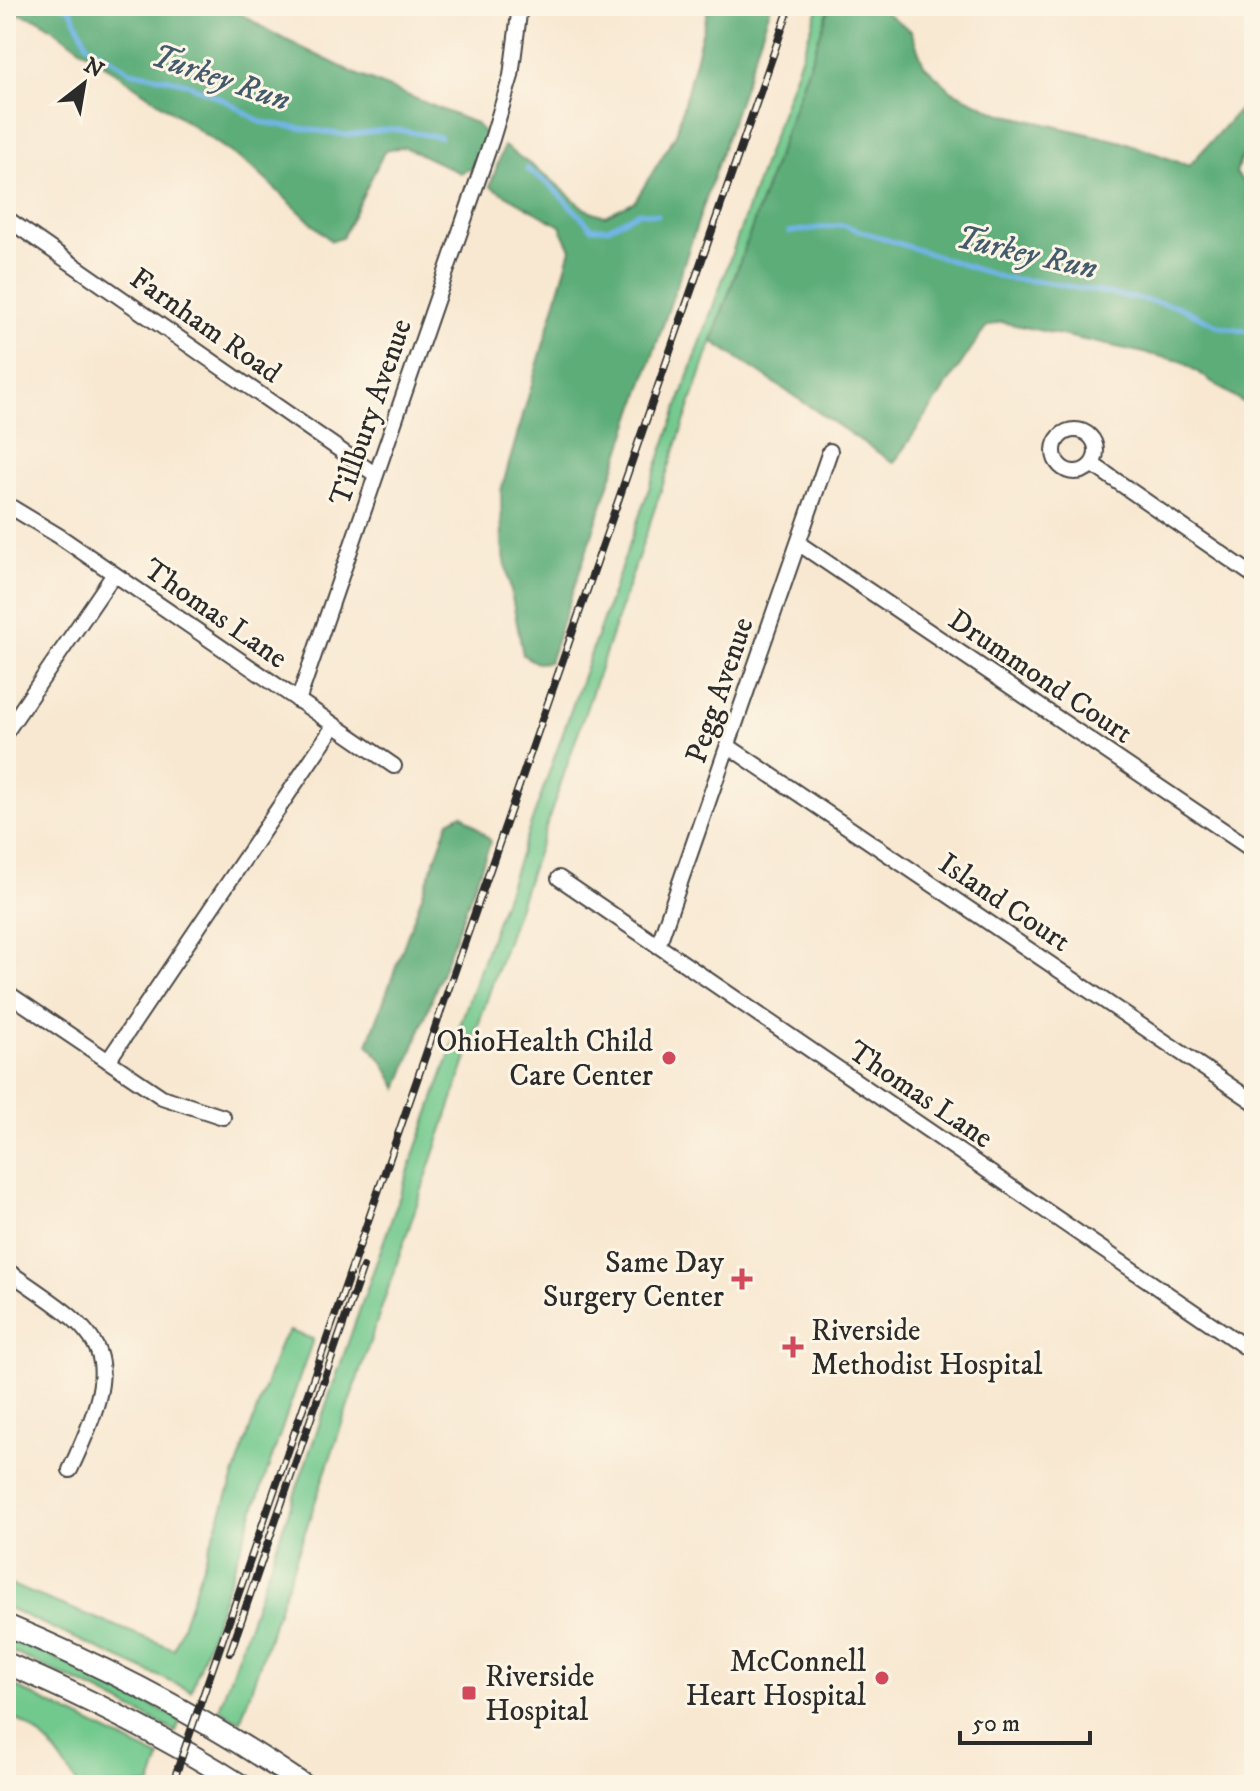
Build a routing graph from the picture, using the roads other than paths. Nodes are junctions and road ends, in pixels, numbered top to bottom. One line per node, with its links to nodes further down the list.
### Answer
1 (520, 6): 5 (street, Tillbury Avenue)
2 (6, 218): 5 (street, Farnham Road)
3 (830, 451): 7 (street, Pegg Avenue)
4 (1092, 464): 9 (street)
5 (376, 475): 10 (street, Tillbury Avenue)
6 (6, 504): 8 (street, Thomas Lane)
7 (798, 543): 13 (street, Pegg Avenue); 15 (street, Drummond Court)
8 (114, 574): 10 (street, Thomas Lane); 12 (street)
9 (1254, 576)
10 (298, 701): 11 (street, Thomas Lane)
11 (334, 726): 14 (street, Thomas Lane); 19 (street)
12 (6, 732)
13 (728, 746): 17 (street, Pegg Avenue); 20 (street, Island Court)
14 (394, 766)
15 (1254, 851)
16 (559, 878): 17 (street, Thomas Lane)
17 (658, 946): 23 (street, Thomas Lane)
18 (6, 992): 19 (street)
19 (108, 1061): 21 (street)
20 (1254, 1102)
21 (223, 1117)
22 (6, 1270): 24 (street)
23 (1254, 1353)
24 (70, 1470)
25 (6, 1625): 28 (main road)
26 (6, 1663): 27 (main road)
27 (241, 1785)
28 (304, 1785)

